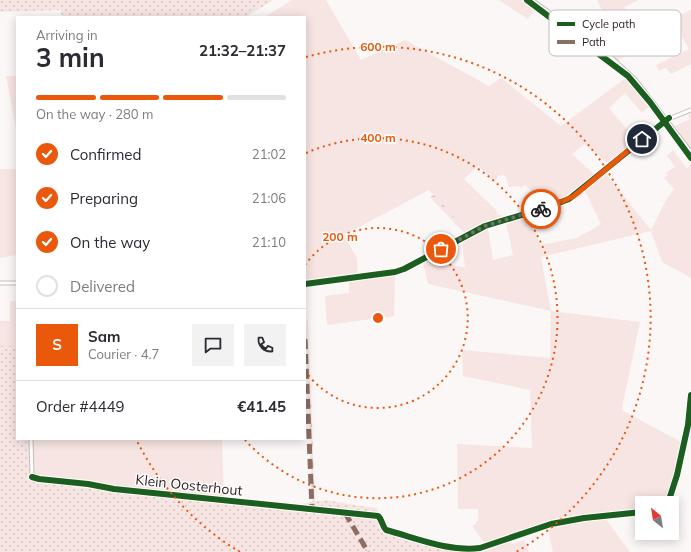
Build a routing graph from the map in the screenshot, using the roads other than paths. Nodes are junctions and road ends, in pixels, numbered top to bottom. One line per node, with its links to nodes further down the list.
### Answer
1 (531, 0): 2 (main road)
2 (549, 13)
3 (609, 56): 5 (main road)
4 (691, 110): 5 (street)
5 (666, 120): 6 (main road); 9 (street)
6 (691, 153)
7 (0, 283): 8 (street)
8 (16, 283)
9 (306, 284)
10 (691, 395): 13 (street)
11 (31, 440): 12 (street)
12 (32, 477)
13 (670, 496)
14 (635, 513): 15 (street)
15 (447, 546)

